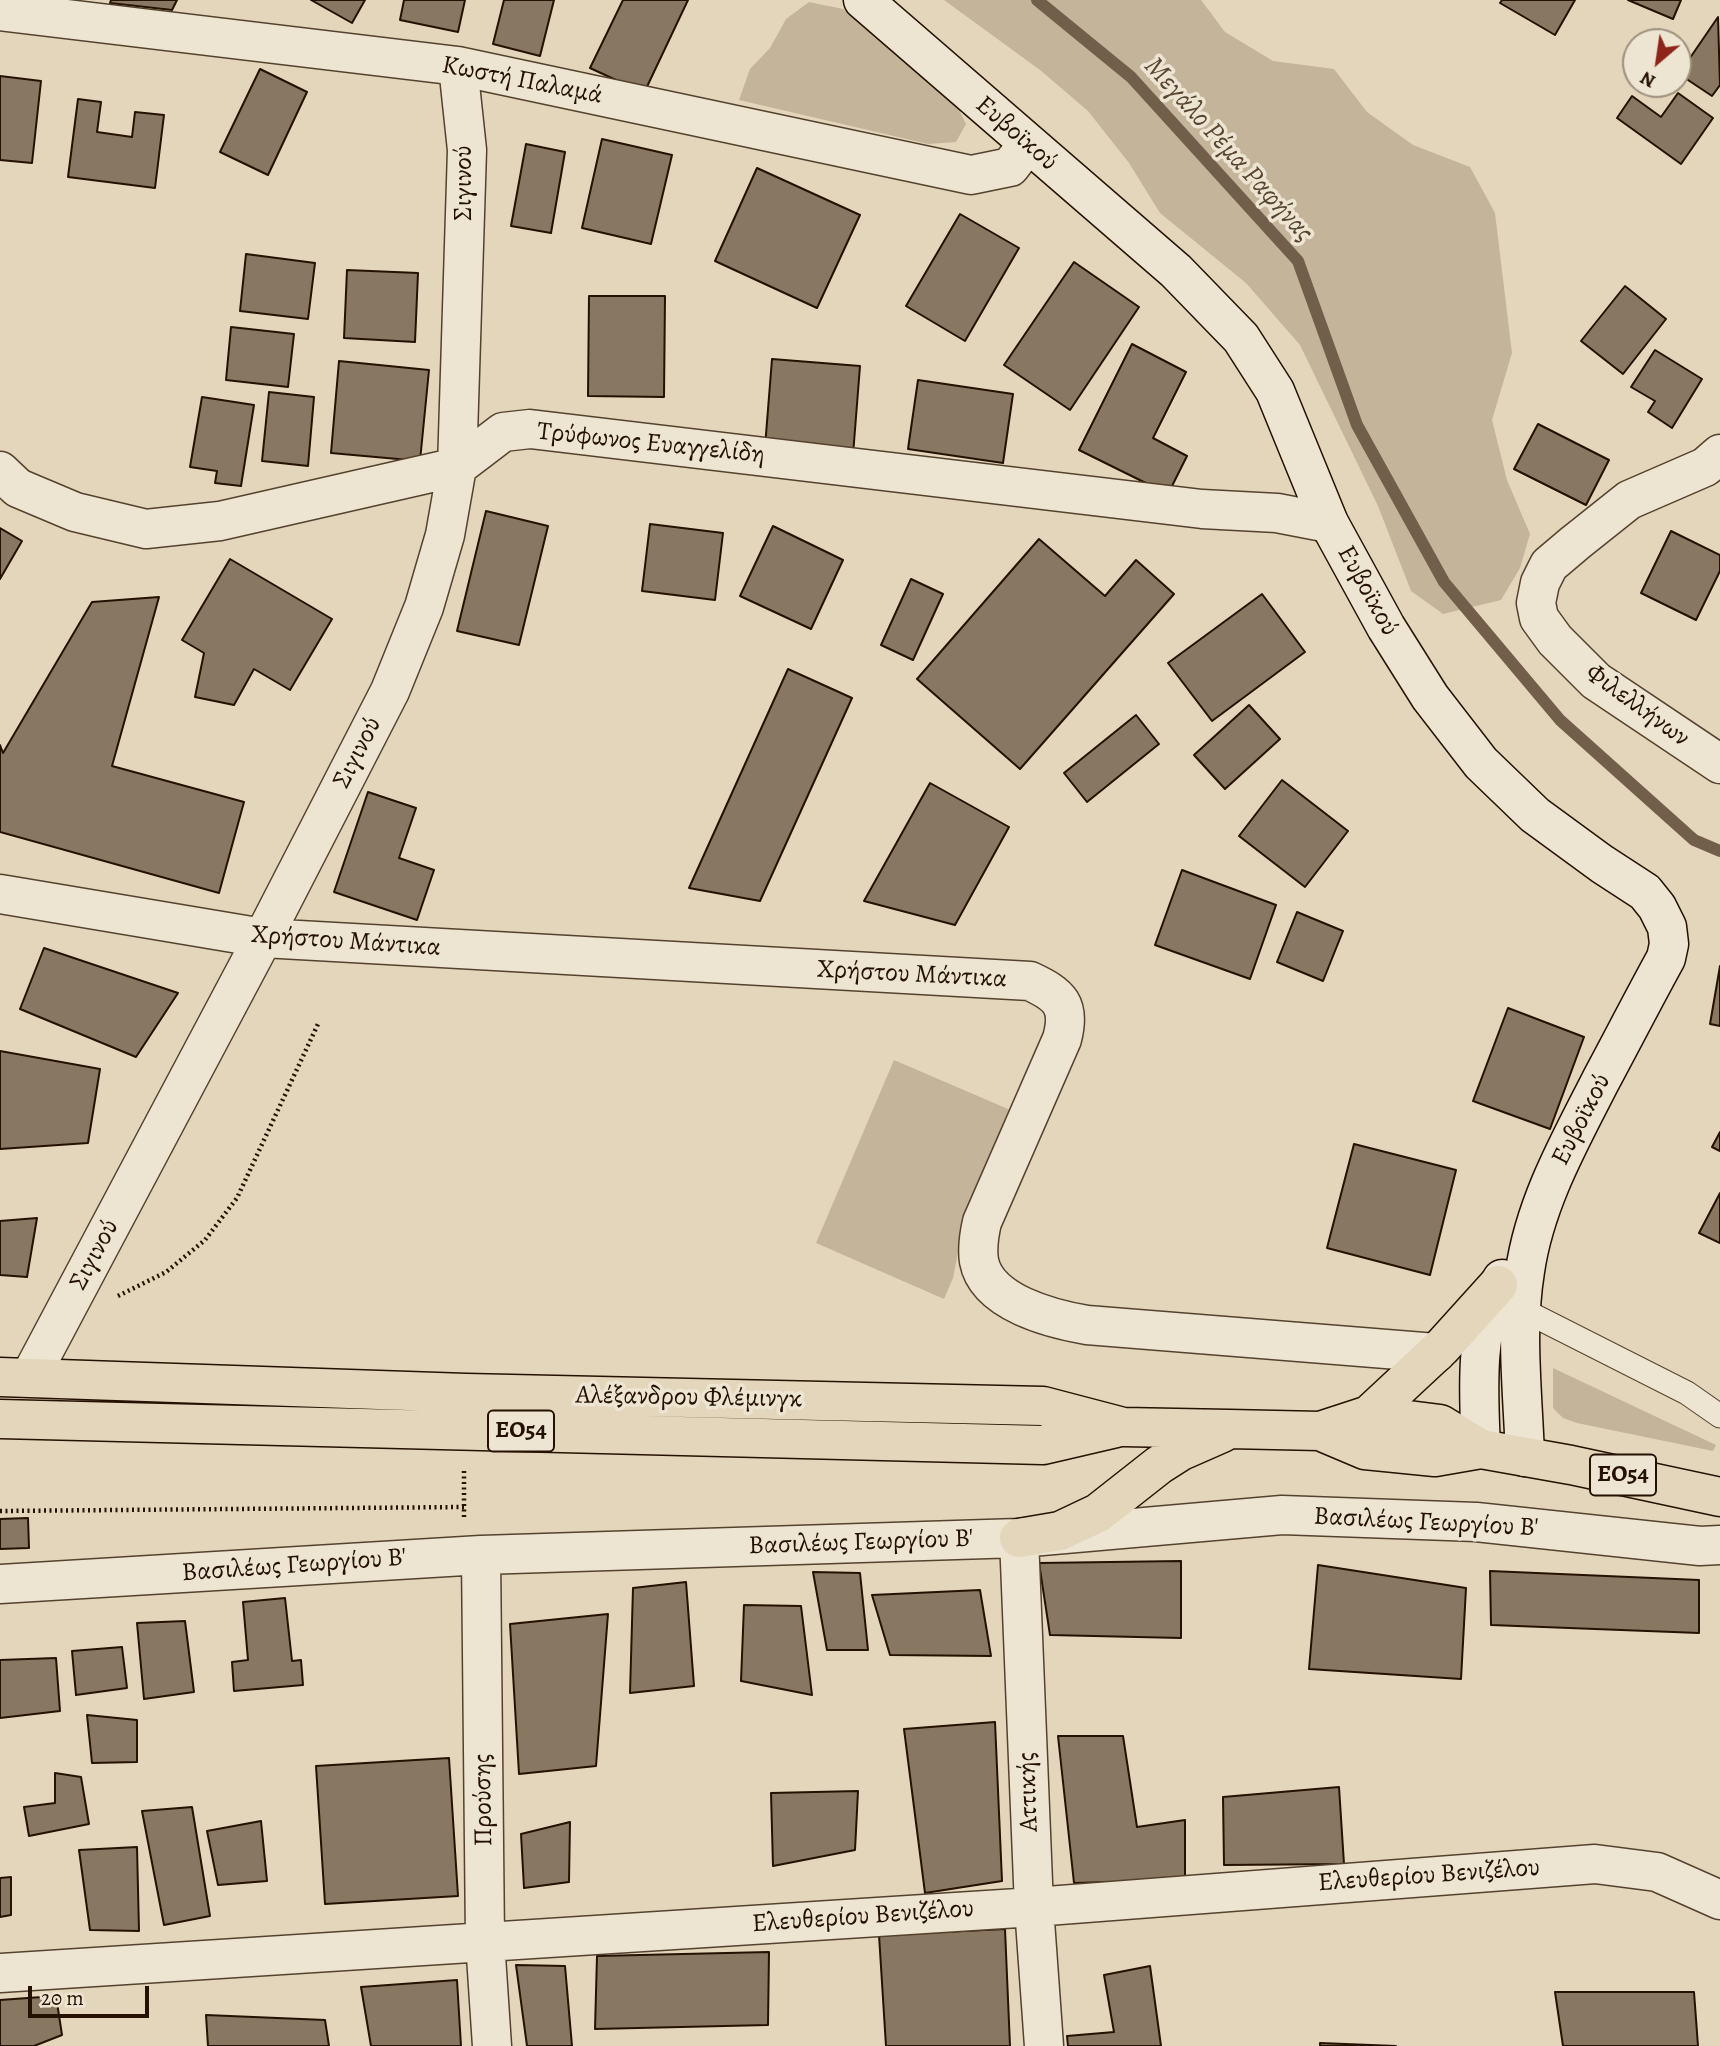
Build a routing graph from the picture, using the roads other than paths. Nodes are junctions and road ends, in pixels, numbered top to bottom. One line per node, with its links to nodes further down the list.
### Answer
1 (863, 0): 4 (street, Ευβοϊκού)
2 (0, 11): 3 (street, Κωστή Παλαμά)
3 (458, 66): 4 (street, Κωστή Παλαμά); 6 (street, Σιγινού)
4 (1028, 144): 8 (street, Ευβοϊκού)
5 (1715, 466): 9 (street, Φιλελλήνων)
6 (457, 467): 7 (street, Τρύφωνος Ευαγγελίδη); 8 (street, Τρύφωνος Ευαγγελίδη); 11 (street, Σιγινού)
7 (0, 471)
8 (1329, 523): 12 (street, Ευβοϊκού)
9 (1720, 764)
10 (0, 894): 11 (street, Χρήστου Μάντικα)
11 (263, 938): 13 (street, Χρήστου Μάντικα); 14 (street, Σιγινού)
12 (1509, 1297): 13 (main road); 16 (lane); 21 (street, Ευβοϊκού); 22 (street)
13 (1436, 1353): 15 (main road)
14 (15, 1377): 18 (main road, Αλέξανδρου Φλέμινγκ / ΕΟ54)
15 (1369, 1415): 20 (main road, Αλέξανδρου Φλέμινγκ / ΕΟ54); 21 (main road, Αλέξανδρου Φλέμινγκ / ΕΟ54)
16 (1720, 1416)
17 (0, 1419): 18 (main road, Αλέξανδρου Φλέμινγκ / ΕΟ54)
18 (1123, 1427): 19 (main road, Αλέξανδρου Φλέμινγκ / ΕΟ54)
19 (1229, 1429): 20 (main road, Αλέξανδρου Φλέμινγκ / ΕΟ54); 24 (main road)
20 (1320, 1431): 21 (main road, Αλέξανδρου Φλέμινγκ / ΕΟ54)
21 (1481, 1450): 22 (main road, Αλέξανδρου Φλέμινγκ / ΕΟ54)
22 (1525, 1457): 23 (main road, Αλέξανδρου Φλέμινγκ / ΕΟ54)
23 (1720, 1497)
24 (1019, 1538): 25 (street, Βασιλέως Γεωργίου Β'); 26 (street, Βασιλέως Γεωργίου Β'); 29 (street, Αττικής)
25 (1720, 1545)
26 (472, 1555): 27 (street, Βασιλέως Γεωργίου Β'); 30 (street, Προύσης)
27 (0, 1584)
28 (1720, 1900): 29 (street, Ελευθερίου Βενιζέλου)
29 (1034, 1907): 30 (street, Ελευθερίου Βενιζέλου); 33 (street, Αττικής)
30 (485, 1941): 31 (street, Ελευθερίου Βενιζέλου); 32 (street, Προύσης)
31 (0, 1973)
32 (492, 2046)
33 (1044, 2046)

